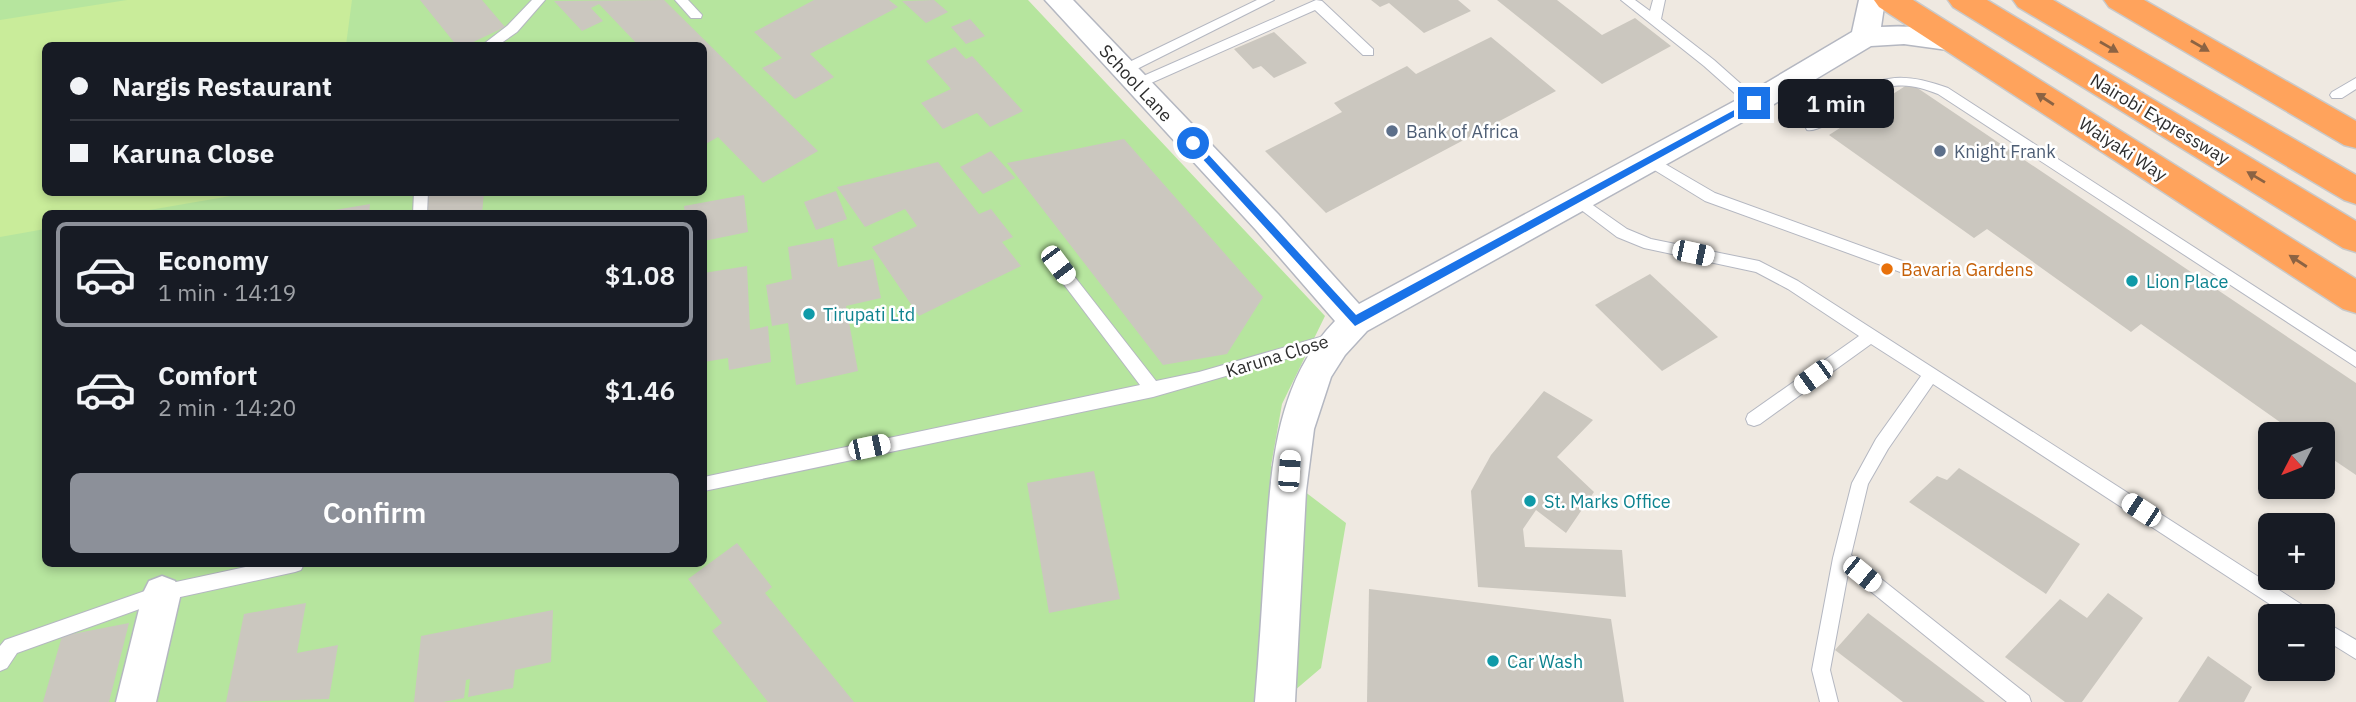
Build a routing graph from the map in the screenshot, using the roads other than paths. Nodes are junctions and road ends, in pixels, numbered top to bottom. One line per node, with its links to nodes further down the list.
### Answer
1 (539, 0): 16 (lane)
2 (681, 0): 13 (lane)
3 (1058, 0): 20 (street, School Lane)
4 (1268, 0): 20 (lane)
5 (1627, 0): 14 (lane)
6 (1659, 0): 14 (lane)
7 (1872, 0): 15 (street)
8 (1890, 0): 17 (highway, Waiyaki Way)
9 (1964, 0): 29 (highway, Nairobi Expressway, one-way to 9)
10 (2029, 0): 27 (highway, Nairobi Expressway, one-way to 27)
11 (2120, 0): 25 (highway, one-way to 25)
12 (2173, 0): 21 (highway)
13 (696, 15)
14 (1654, 21): 22 (lane)
15 (1865, 37): 17 (street, Karuna Close); 19 (street, Karuna Close)
16 (493, 42)
17 (1955, 42): 32 (highway, Waiyaki Way, one-way to 17)
18 (1368, 52): 20 (lane)
19 (1797, 75): 22 (street, Karuna Close); 23 (lane)
20 (1130, 77): 33 (street, School Lane)
21 (2350, 95)
22 (1754, 103): 26 (street, Karuna Close)
23 (1847, 104): 24 (lane); 35 (lane)
24 (1812, 126)
25 (2356, 136)
26 (1648, 159): 28 (street, Karuna Close); 31 (lane)
27 (2356, 191)
28 (1577, 199): 33 (street, Karuna Close); 34 (lane)
29 (2356, 238)
30 (1058, 265): 37 (lane)
31 (1914, 271)
32 (2356, 298)
33 (1345, 330): 37 (lane, Karuna Close); 48 (street)
34 (1872, 335): 36 (lane); 38 (lane)
35 (2356, 360)
36 (1931, 374): 40 (lane); 43 (lane)
37 (1153, 390): 39 (lane, Karuna Close)
38 (1754, 419)
39 (707, 483)
40 (1842, 558): 49 (lane); 50 (lane)
41 (281, 567): 42 (lane)
42 (162, 593): 46 (lane); 47 (street)
43 (2286, 604)
44 (2335, 636): 45 (lane)
45 (2356, 650)
46 (0, 662)
47 (136, 702)
48 (1275, 702)
49 (1829, 702)
50 (2022, 702)

